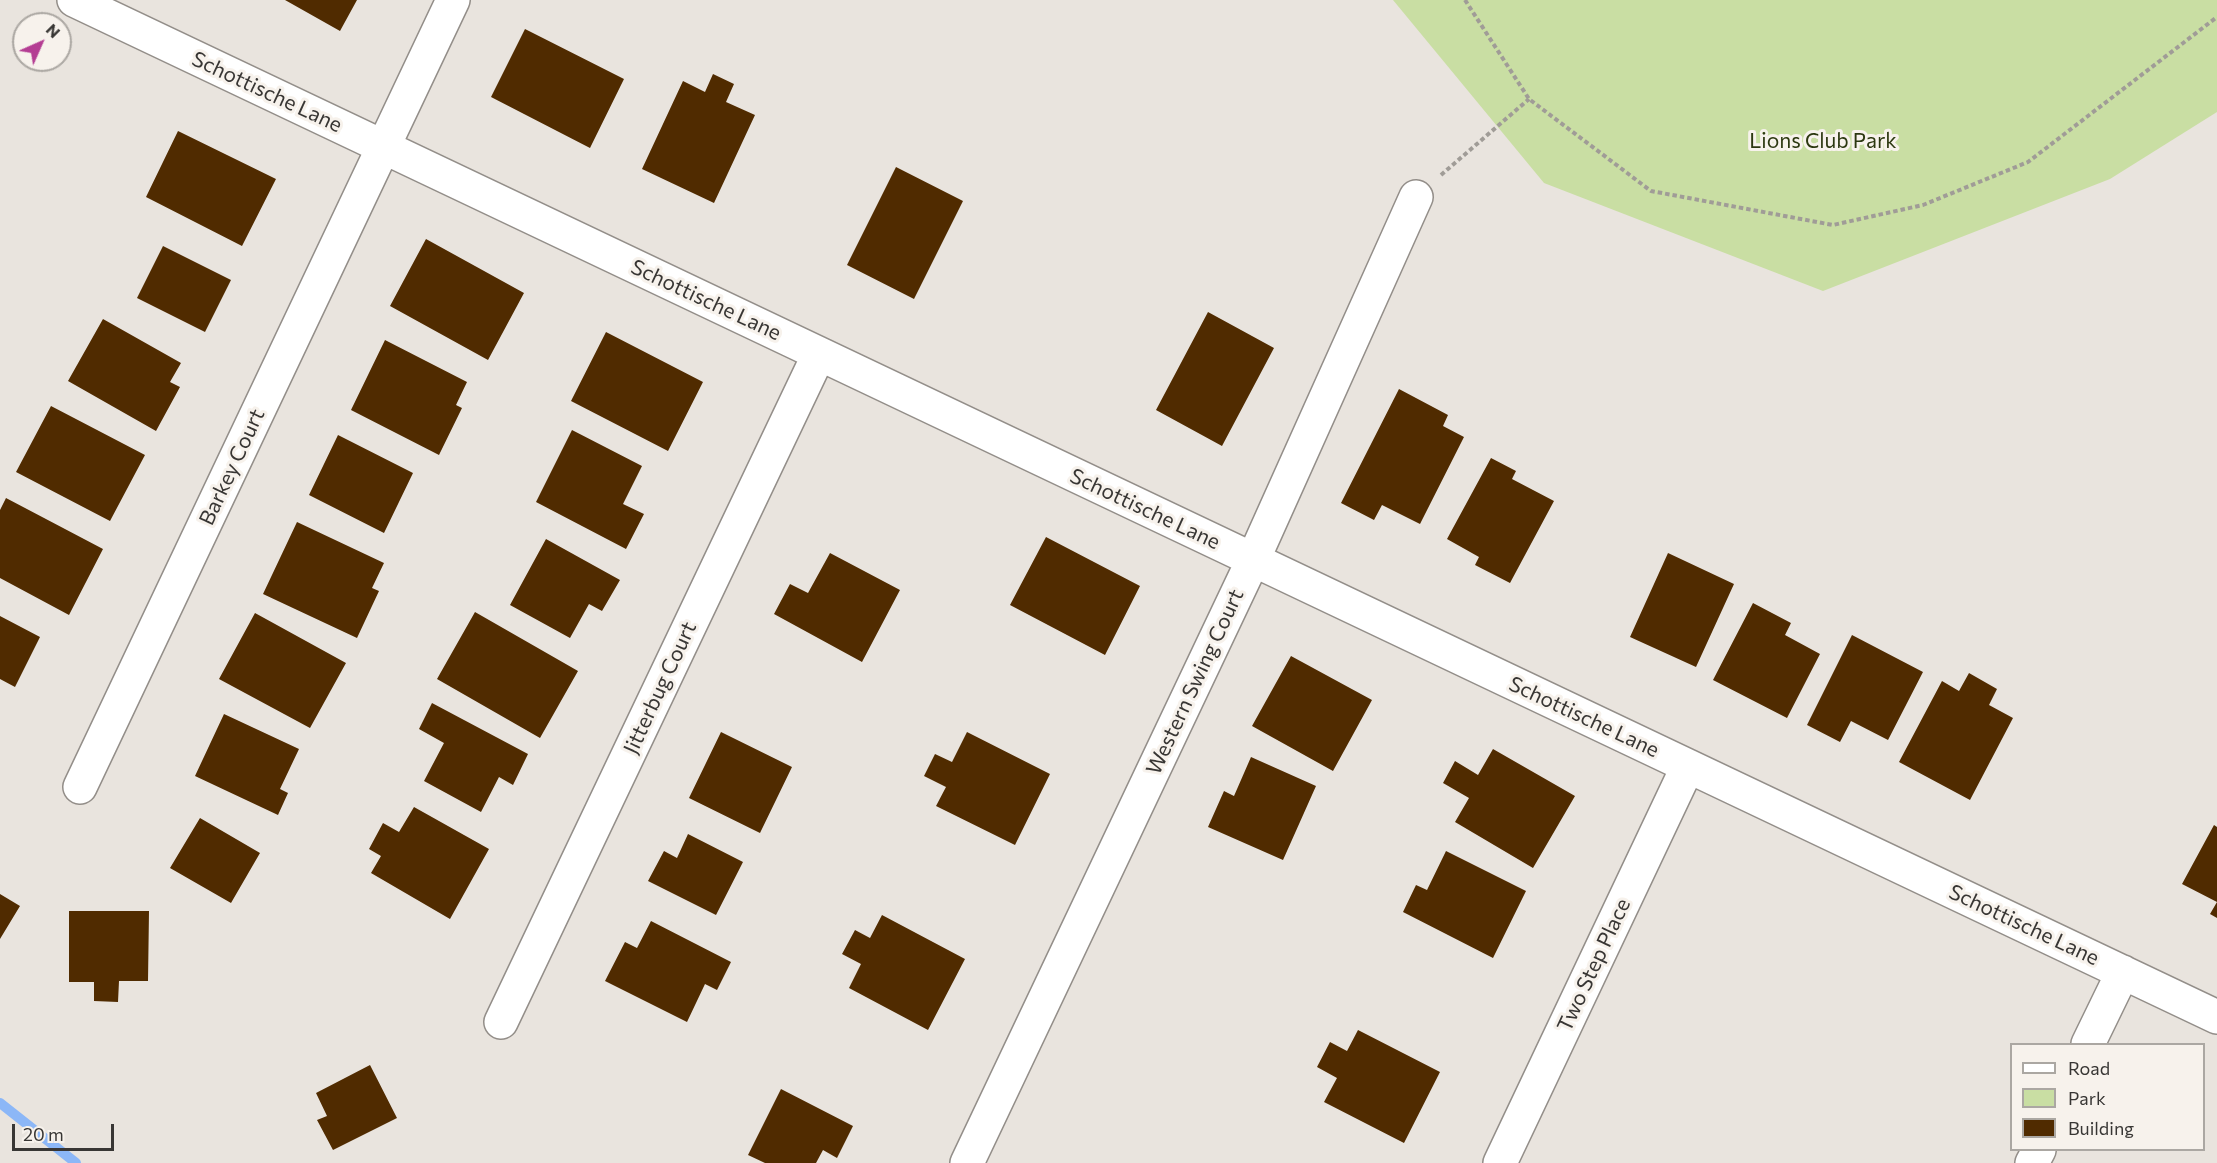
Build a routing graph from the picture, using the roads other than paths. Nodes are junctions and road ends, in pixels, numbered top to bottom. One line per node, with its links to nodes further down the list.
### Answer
1 (74, 0): 3 (street, Schottische Lane)
2 (453, 0): 3 (street, Barkey Court)
3 (384, 147): 5 (street, Schottische Lane); 8 (street, Barkey Court)
4 (1416, 197): 6 (street, Western Swing Court)
5 (819, 354): 6 (street, Schottische Lane); 11 (street, Jitterbug Court)
6 (1253, 560): 7 (street, Schottische Lane); 13 (street, Western Swing Court)
7 (1688, 766): 9 (street, Schottische Lane); 14 (street, Two Step Place)
8 (80, 787)
9 (2122, 972): 10 (street, Schottische Lane); 12 (street)
10 (2217, 1017)
11 (501, 1022)
12 (2088, 1043)
13 (967, 1163)
14 (1500, 1163)

